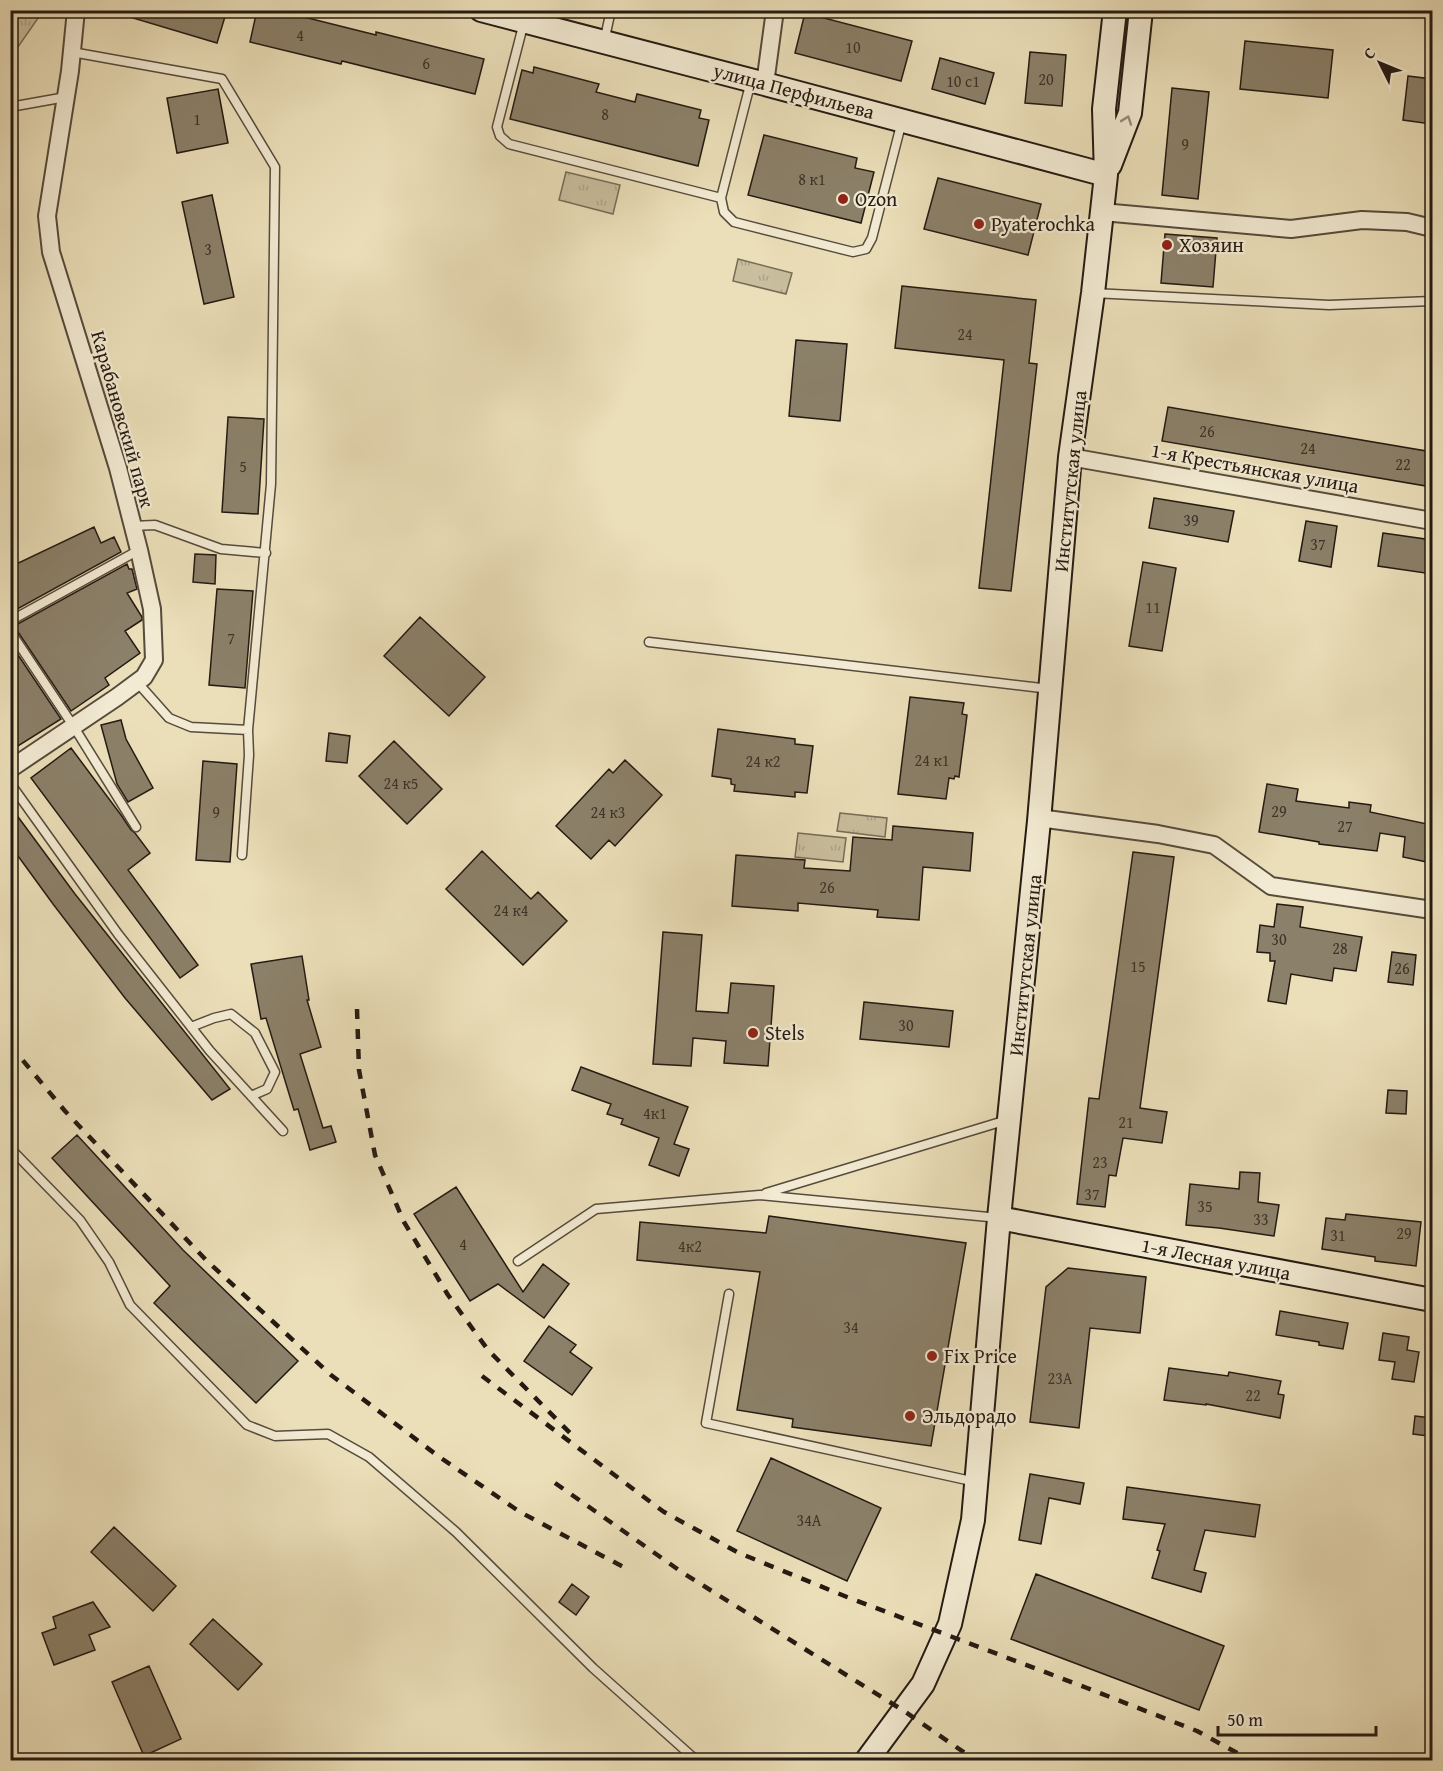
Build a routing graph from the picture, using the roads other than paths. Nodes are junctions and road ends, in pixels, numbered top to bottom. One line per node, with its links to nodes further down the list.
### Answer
1 (76, 10): 9 (street, Карабановский парк)
2 (481, 10): 7 (main road, улица Перфильева)
3 (611, 10): 8 (lane)
4 (775, 10): 10 (street)
5 (1115, 10): 14 (main road, Институтская улица)
6 (1141, 10): 14 (main road, Институтская улица, one-way to 6)
7 (524, 22): 8 (main road, улица Перфильева); 15 (lane)
8 (604, 42): 10 (main road, улица Перфильева)
9 (72, 52): 11 (street, Карабановский парк); 24 (lane)
10 (758, 82): 13 (main road, улица Перфильева); 15 (lane)
11 (66, 97): 12 (lane); 22 (street, Карабановский парк)
12 (10, 108)
13 (902, 120): 14 (main road, улица Перфильева); 15 (lane)
14 (1106, 175): 16 (main road, Институтская улица)
15 (721, 198)
16 (1102, 212): 17 (street); 18 (main road, Институтская улица)
17 (1432, 228)
18 (1093, 293): 19 (lane); 20 (main road, Институтская улица)
19 (1432, 301)
20 (1070, 457): 21 (street, 1-я Крестьянская улица); 29 (main road, Институтская улица)
21 (1432, 521)
22 (132, 526): 23 (street, Карабановский парк); 24 (lane)
23 (139, 550): 25 (lane); 28 (street, Карабановский парк)
24 (266, 554): 31 (lane)
25 (10, 621)
26 (10, 631): 30 (lane)
27 (649, 642): 29 (lane)
28 (137, 682): 30 (street, Карабановский парк); 31 (lane)
29 (1050, 689): 34 (main road, Институтская улица)
30 (74, 727): 32 (street, Карабановский парк); 35 (lane)
31 (248, 730): 36 (lane)
32 (10, 769)
33 (10, 783): 38 (lane)
34 (1039, 818): 37 (street); 40 (main road, Институтская улица)
35 (136, 827)
36 (242, 855)
37 (1432, 910)
38 (191, 1027): 39 (lane); 39 (lane)
39 (251, 1096): 41 (lane)
40 (1009, 1119): 43 (lane); 44 (main road, Институтская улица)
41 (283, 1131)
42 (10, 1148): 49 (lane)
43 (760, 1195): 44 (lane); 45 (lane)
44 (999, 1218): 47 (main road, 1-я Лесная улица); 48 (main road, Институтская улица)
45 (518, 1261)
46 (729, 1294): 48 (lane)
47 (1432, 1300)
48 (976, 1482): 50 (main road, Институтская улица)
49 (696, 1761)
50 (867, 1761)

